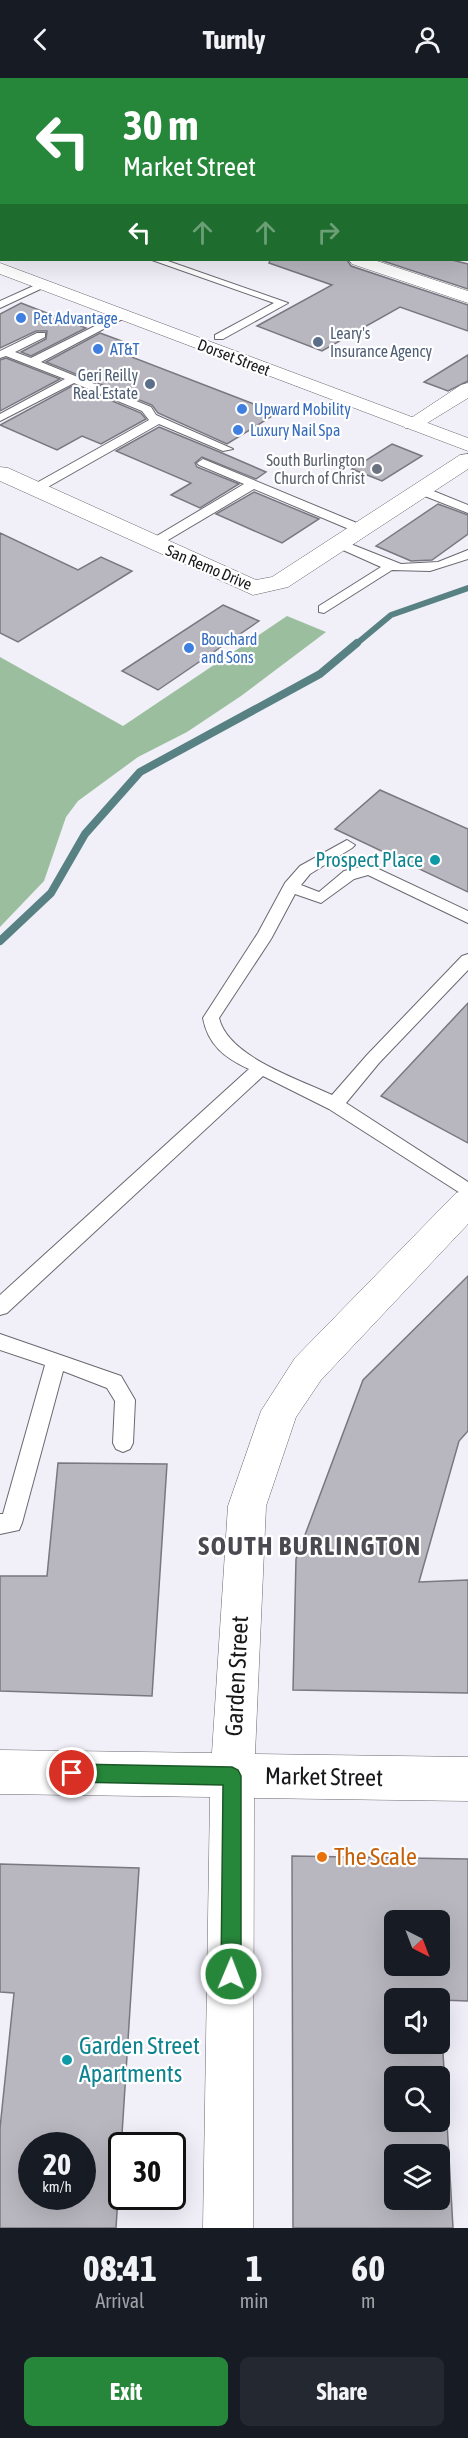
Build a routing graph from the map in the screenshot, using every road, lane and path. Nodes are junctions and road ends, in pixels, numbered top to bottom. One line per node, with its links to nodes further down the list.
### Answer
1 (14, 261): 10 (street, Dorset Street)
2 (160, 261): 10 (lane)
3 (361, 261): 6 (street)
4 (0, 268): 5 (street, Dorset Street)
5 (44, 285): 7 (lane); 8 (street, Dorset Street)
6 (468, 297)
7 (0, 305)
8 (125, 315): 12 (lane); 17 (street, Dorset Street)
9 (41, 335): 11 (lane)
10 (219, 337): 17 (street, Dorset Street)
11 (3, 353): 12 (lane)
12 (32, 362): 13 (lane)
13 (74, 379): 15 (lane); 16 (lane)
14 (468, 389): 17 (street)
15 (0, 418)
16 (158, 420): 20 (lane); 25 (lane)
17 (420, 420): 18 (street, Dorset Street); 19 (street, Dorset Street)
18 (468, 430)
19 (468, 445)
20 (227, 449)
21 (468, 460): 26 (street, San Remo Drive)
22 (203, 463): 24 (lane)
23 (0, 473): 25 (street, San Remo Drive)
24 (253, 484): 28 (lane); 29 (lane)
25 (35, 489): 29 (street, San Remo Drive)
26 (421, 490): 27 (lane); 28 (street, San Remo Drive)
27 (468, 509)
28 (360, 529): 30 (street, San Remo Drive)
29 (154, 543): 30 (street, San Remo Drive)
30 (338, 543): 32 (lane)
31 (468, 554): 32 (lane)
32 (390, 566): 33 (lane)
33 (324, 609)
34 (347, 846): 35 (lane)
35 (291, 887): 36 (lane); 38 (lane)
36 (468, 918)
37 (468, 960): 39 (lane)
38 (260, 1069): 39 (lane); 42 (lane)
39 (335, 1104): 40 (lane)
40 (468, 1191)
41 (468, 1202): 48 (street, Garden Street)
42 (0, 1306)
43 (0, 1342): 44 (lane)
44 (56, 1360): 45 (lane); 46 (lane)
45 (123, 1443)
46 (0, 1524)
47 (0, 1772): 48 (street, Market Street)
48 (232, 1776): 49 (street, Market Street); 50 (street, Garden Street)
49 (468, 1779)
50 (228, 2228)

